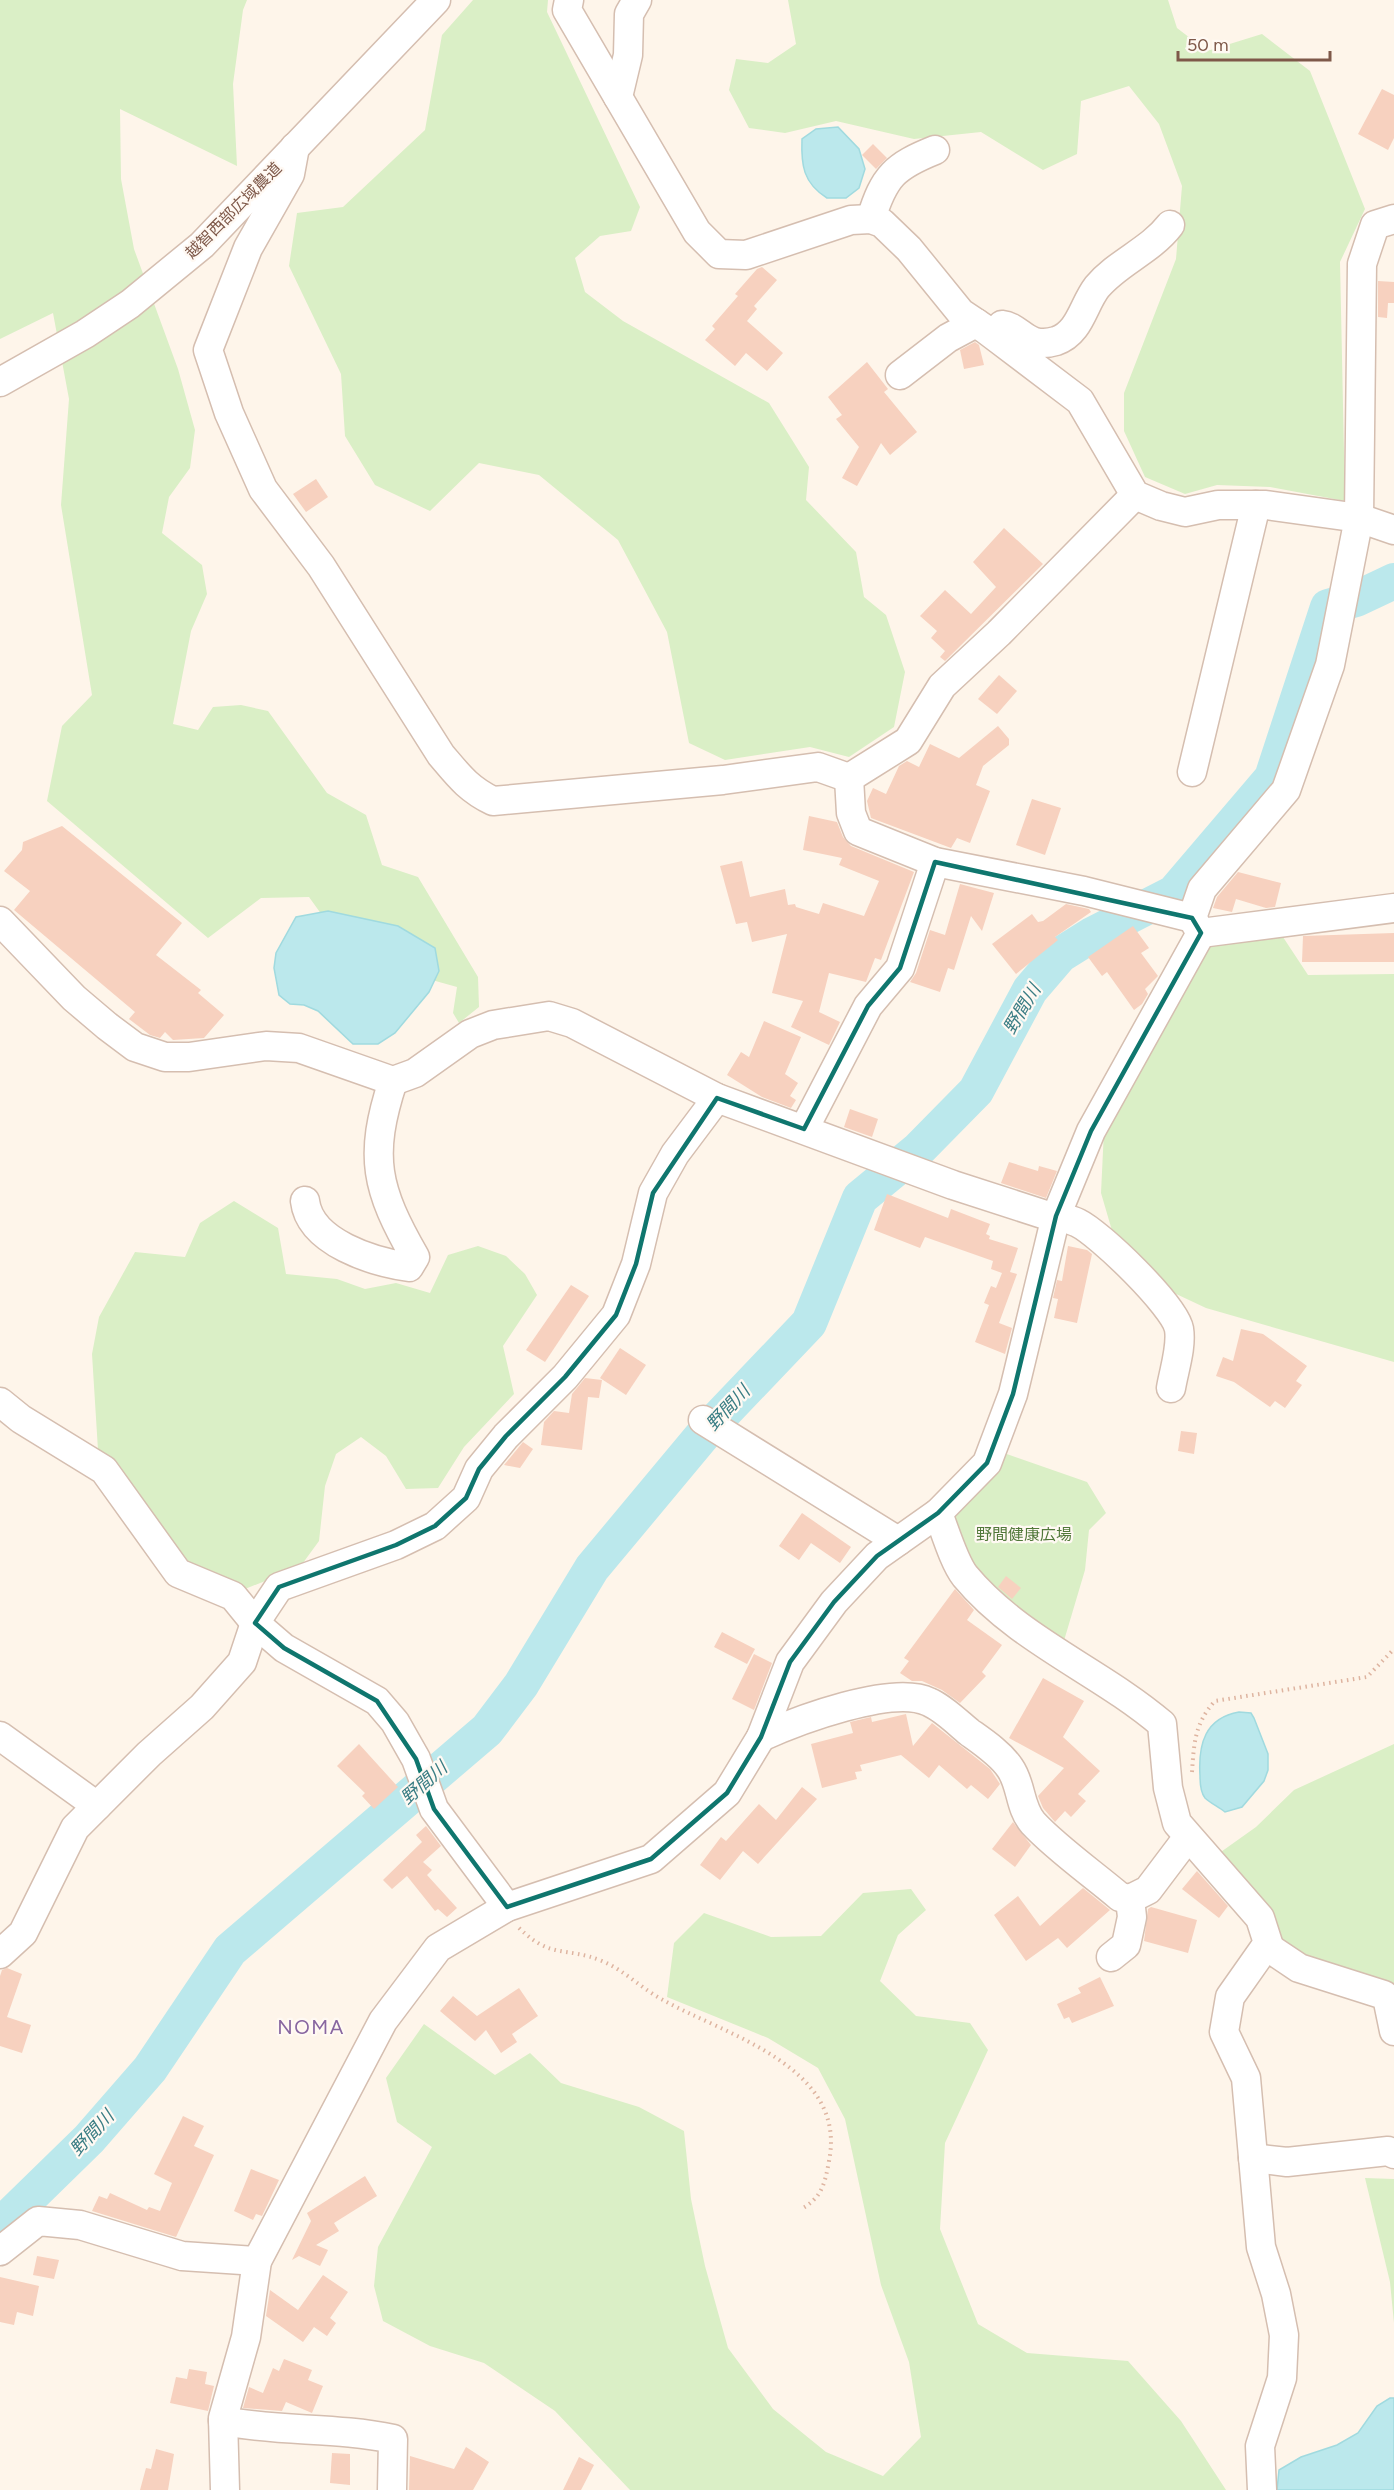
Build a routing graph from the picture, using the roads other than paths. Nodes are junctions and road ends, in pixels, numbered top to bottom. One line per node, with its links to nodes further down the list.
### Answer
1 (436, 0): 5 (street, 越智西部広域農道)
2 (568, 0): 4 (street)
3 (637, 0): 4 (street)
4 (618, 97): 7 (street)
5 (296, 147): 12 (street, 越智西部広域農道); 18 (street)
6 (935, 150): 7 (street)
7 (871, 219): 10 (street)
8 (1394, 219): 15 (street)
9 (1170, 225): 10 (street)
10 (981, 326): 11 (street); 13 (street)
11 (900, 375)
12 (0, 382)
13 (1135, 495): 14 (street); 18 (street)
14 (1256, 505): 15 (street); 17 (street)
15 (1359, 518): 16 (street); 22 (street)
16 (1394, 530)
17 (1192, 772)
18 (849, 778): 19 (street)
19 (935, 862): 22 (street); 25 (street)
20 (1394, 908): 22 (street)
21 (0, 921): 23 (street)
22 (1197, 926): 27 (street)
23 (393, 1081): 24 (street); 26 (street)
24 (717, 1098): 25 (street); 33 (street)
25 (804, 1129): 27 (street)
26 (305, 1201)
27 (1056, 1217): 28 (street); 31 (street)
28 (1171, 1388)
29 (0, 1402): 33 (street)
30 (703, 1420): 32 (street)
31 (938, 1513): 32 (street); 37 (street)
32 (898, 1541): 35 (street)
33 (255, 1623): 36 (street); 39 (street)
34 (0, 1736): 36 (street)
35 (761, 1737): 38 (street); 39 (street)
36 (97, 1806): 41 (street)
37 (1188, 1836): 38 (street); 40 (street)
38 (1130, 1899): 42 (street)
39 (507, 1907): 47 (street)
40 (1266, 1946): 43 (street); 45 (street)
41 (0, 1954)
42 (1111, 1957)
43 (1394, 2031)
44 (1392, 2151): 45 (street)
45 (1253, 2158): 51 (street)
46 (0, 2249): 47 (street)
47 (257, 2261): 48 (street)
48 (223, 2421): 49 (street); 50 (street)
49 (225, 2490)
50 (392, 2490)
51 (1262, 2490)

